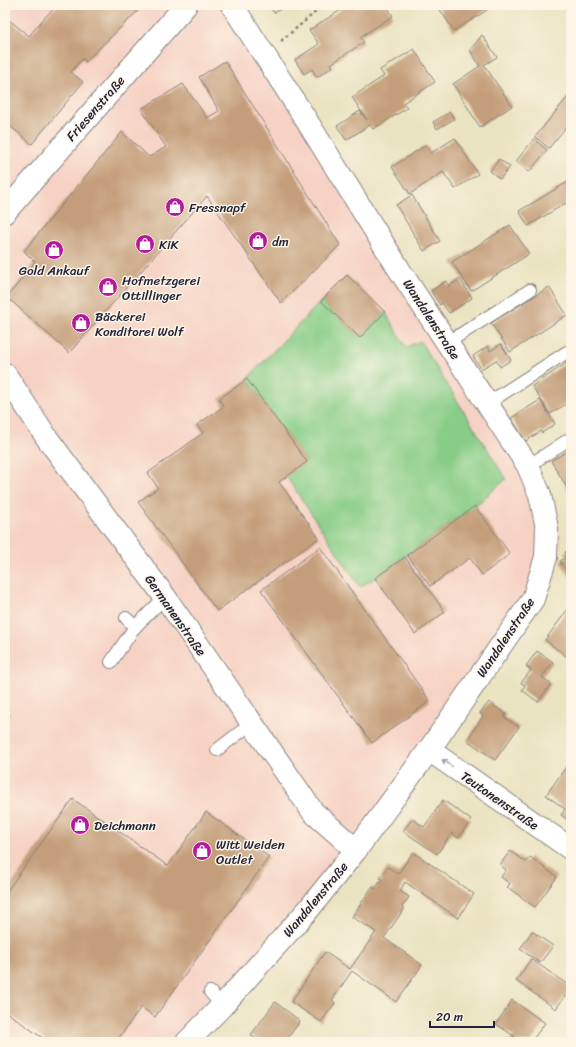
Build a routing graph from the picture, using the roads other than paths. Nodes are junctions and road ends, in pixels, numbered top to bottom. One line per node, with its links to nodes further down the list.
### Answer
1 (186, 5): 3 (street, Friesenstraße)
2 (232, 5): 5 (street, Wandalenstraße)
3 (5, 212)
4 (530, 290): 5 (lane)
5 (447, 343): 8 (street, Wandalenstraße)
6 (567, 352): 8 (lane)
7 (5, 374): 11 (street, Germanenstraße)
8 (488, 403): 10 (street, Wandalenstraße)
9 (571, 438): 10 (lane)
10 (528, 466): 17 (street, Wandalenstraße)
11 (165, 597): 13 (lane); 15 (street, Germanenstraße)
12 (126, 618): 13 (lane)
13 (135, 627): 14 (lane)
14 (111, 662)
15 (252, 723): 16 (lane); 19 (street, Germanenstraße)
16 (217, 750)
17 (428, 750): 18 (street, Teutonenstraße, one-way to 17); 19 (street, Wandalenstraße)
18 (571, 849)
19 (356, 850): 20 (street, Wandalenstraße)
20 (186, 1042)

